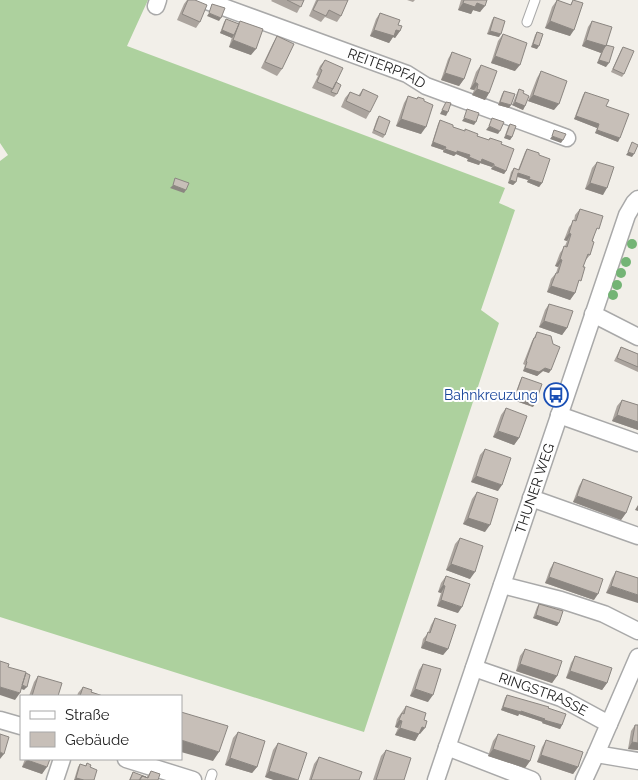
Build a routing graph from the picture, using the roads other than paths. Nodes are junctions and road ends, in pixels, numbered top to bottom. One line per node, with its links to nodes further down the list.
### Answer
1 (204, 0): 4 (street, REITERPFAD)
2 (535, 0): 3 (lane)
3 (527, 22)
4 (567, 138)
5 (638, 199): 6 (street, THUNER WEG)
6 (593, 314): 7 (street); 8 (street, THUNER WEG)
7 (638, 337)
8 (559, 415): 9 (street); 10 (street, THUNER WEG)
9 (638, 443)
10 (531, 498): 11 (street); 12 (street, THUNER WEG)
11 (638, 536)
12 (502, 585): 13 (street); 15 (street, THUNER WEG)
13 (638, 631)
14 (638, 657): 16 (street)
15 (474, 668): 18 (street, RINGSTRASSE); 20 (street, THUNER WEG)
16 (635, 673): 18 (street)
17 (0, 720): 19 (street)
18 (609, 724): 21 (street)
19 (20, 726)
20 (447, 747): 27 (street, THUNER WEG); 28 (street)
21 (596, 754): 24 (street); 29 (street)
22 (62, 760): 25 (street)
23 (129, 760): 26 (street)
24 (638, 761)
25 (55, 780)
26 (193, 780)
27 (436, 780)
28 (532, 780)
29 (584, 780)

